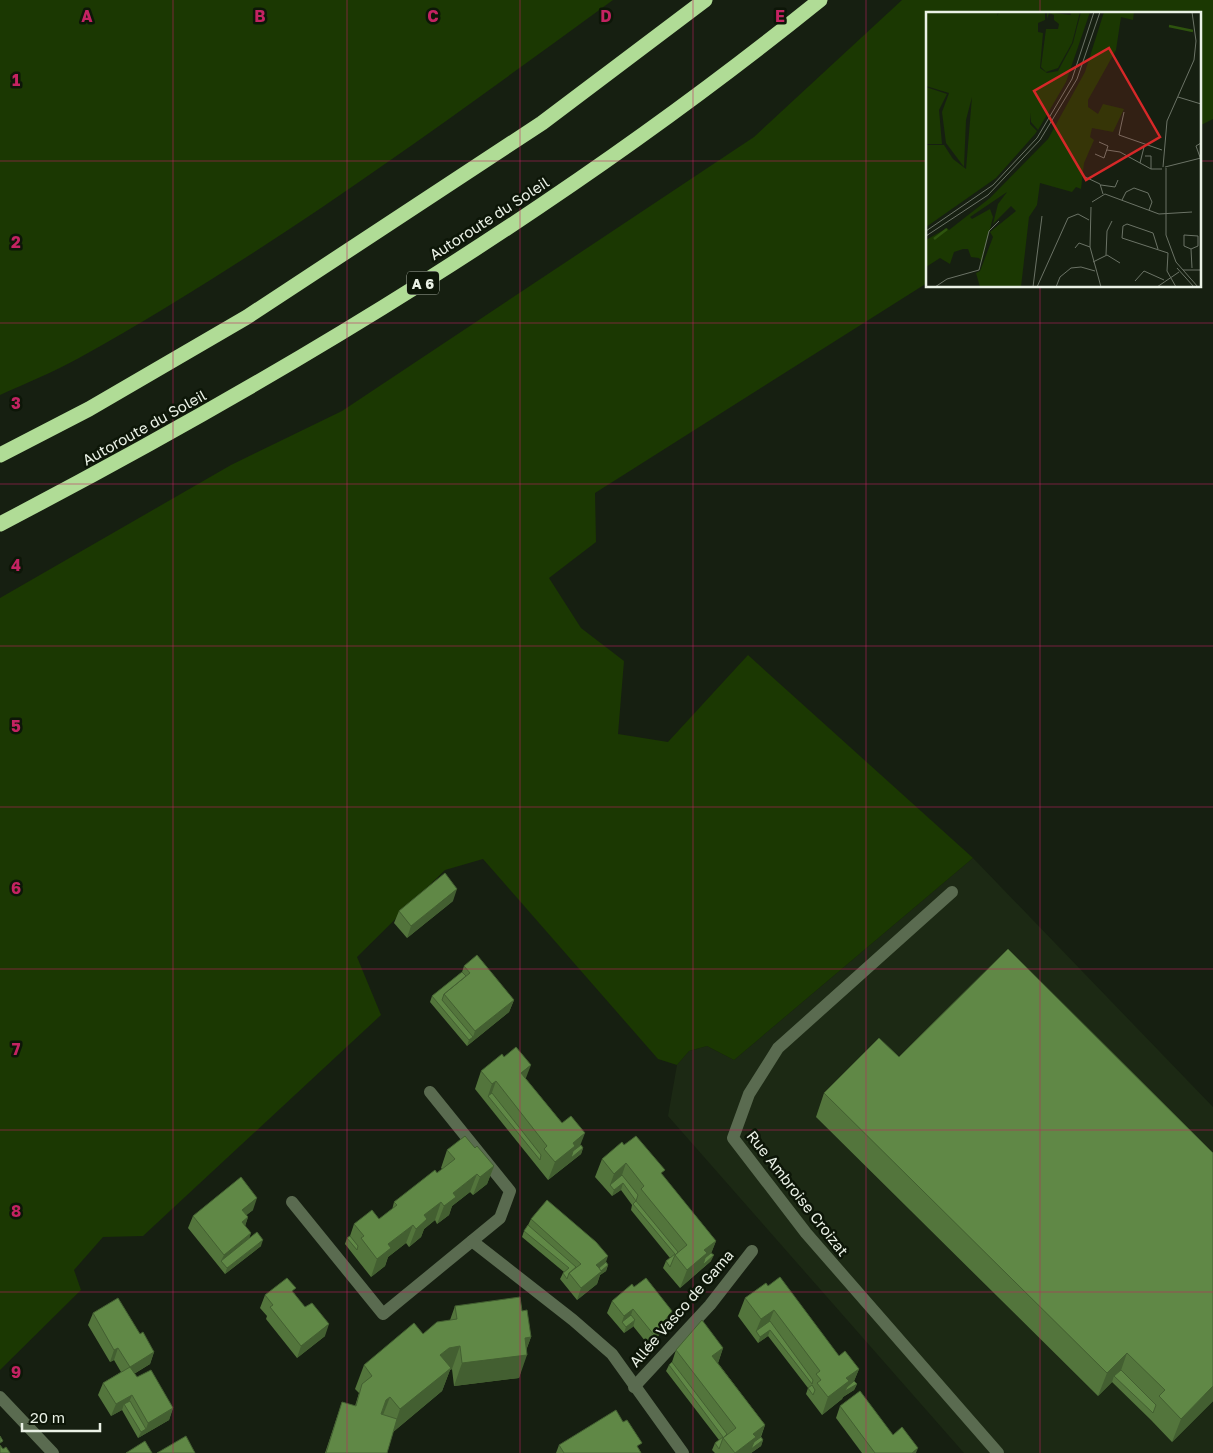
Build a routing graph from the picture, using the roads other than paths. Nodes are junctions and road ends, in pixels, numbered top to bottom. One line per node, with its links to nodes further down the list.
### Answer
1 (705, 0): 3 (highway)
2 (820, 0): 4 (highway, Autoroute du Soleil / A 6)
3 (0, 455)
4 (0, 524)
5 (952, 892): 14 (street, Rue Ambroise Croizat)
6 (430, 1092): 8 (street)
7 (292, 1202): 8 (street)
8 (472, 1241): 10 (street)
9 (752, 1251): 10 (street, Allée Vasco de Gama)
10 (634, 1387): 13 (street)
11 (0, 1397): 12 (street)
12 (53, 1453)
13 (683, 1453)
14 (998, 1453)

